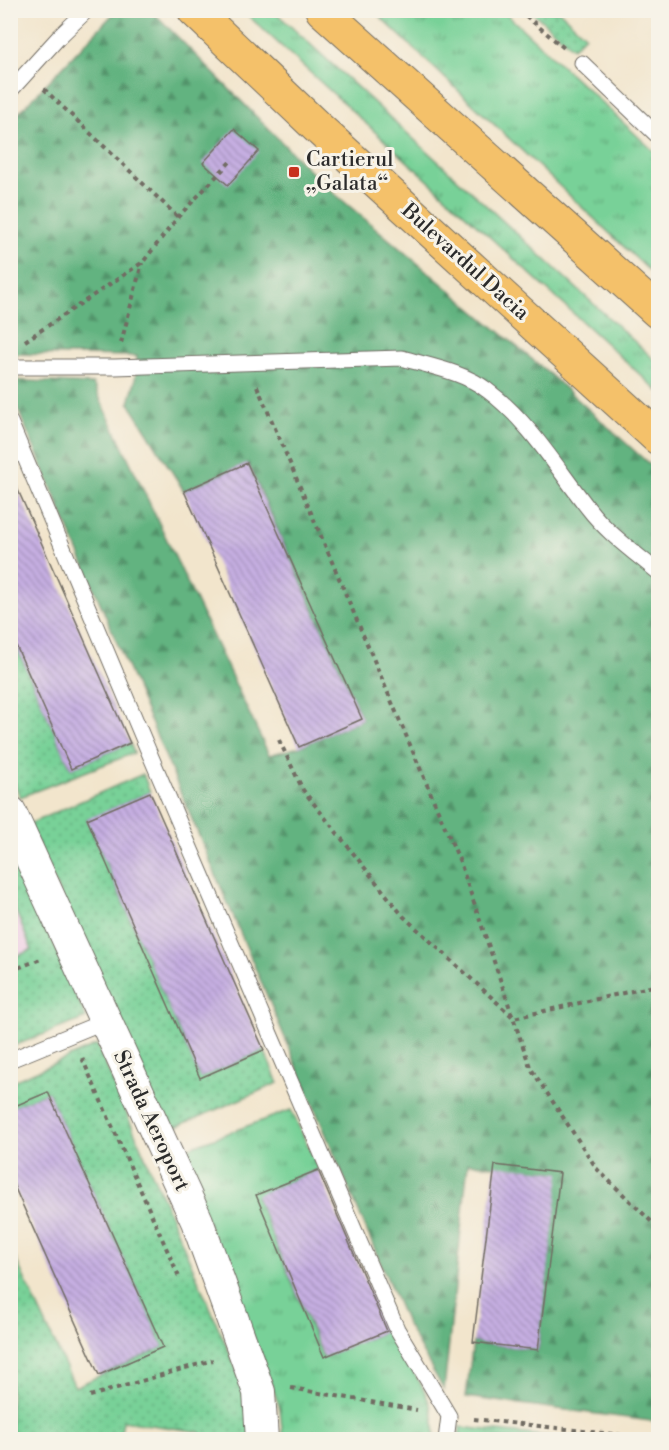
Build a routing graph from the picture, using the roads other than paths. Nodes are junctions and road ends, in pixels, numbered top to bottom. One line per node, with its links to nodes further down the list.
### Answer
1 (87, 10): 5 (lane)
2 (194, 10): 10 (main road, Bulevardul Dacia)
3 (322, 10): 7 (main road)
4 (582, 63): 6 (lane)
5 (10, 91)
6 (658, 136)
7 (658, 312)
8 (10, 366): 11 (lane)
9 (10, 422): 16 (lane)
10 (658, 438)
11 (658, 573)
12 (10, 812): 13 (street, Strada Aeroport)
13 (105, 1021): 14 (lane); 15 (street, Strada Aeroport)
14 (10, 1060)
15 (262, 1440)
16 (446, 1440)

